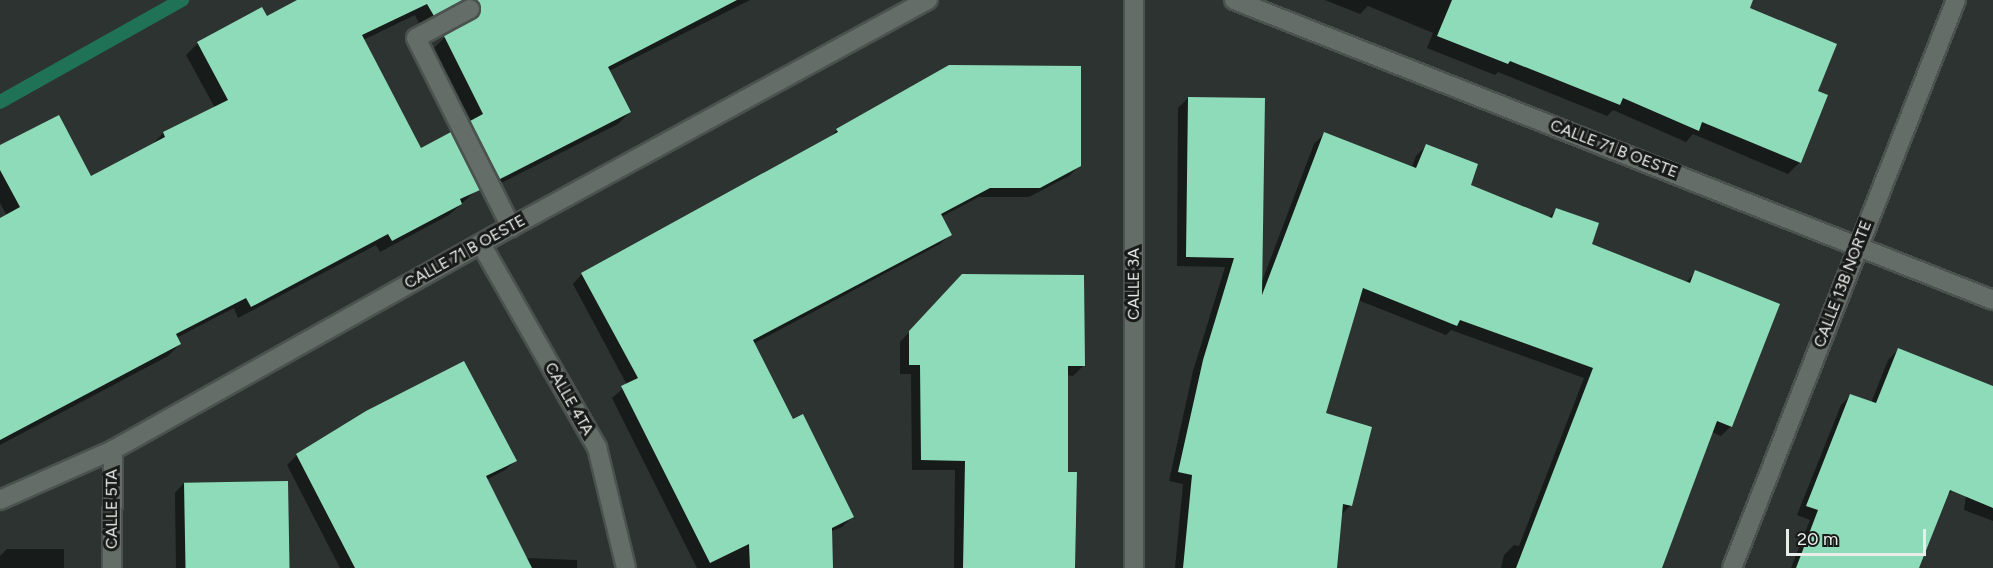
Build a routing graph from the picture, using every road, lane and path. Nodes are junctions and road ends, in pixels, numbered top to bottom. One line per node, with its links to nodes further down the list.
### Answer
1 (928, 0): 6 (street, CALLE 71 B OESTE)
2 (1134, 0): 14 (street, CALLE 3A)
3 (1234, 0): 8 (street, CALLE 71 B OESTE)
4 (1956, 0): 8 (street, CALLE 13B NORTE)
5 (470, 9): 6 (street)
6 (511, 226): 7 (street, CALLE 71 B OESTE)
7 (481, 243): 10 (street, CALLE 71 B OESTE); 13 (street, CALLE 4TA)
8 (1858, 245): 9 (street, CALLE 71 B OESTE); 15 (street, CALLE 13B NORTE)
9 (1993, 300)
10 (112, 450): 11 (street, CALLE 71 B OESTE); 12 (street, CALLE 5TA)
11 (0, 500)
12 (112, 568)
13 (626, 568)
14 (1134, 568)
15 (1732, 568)

